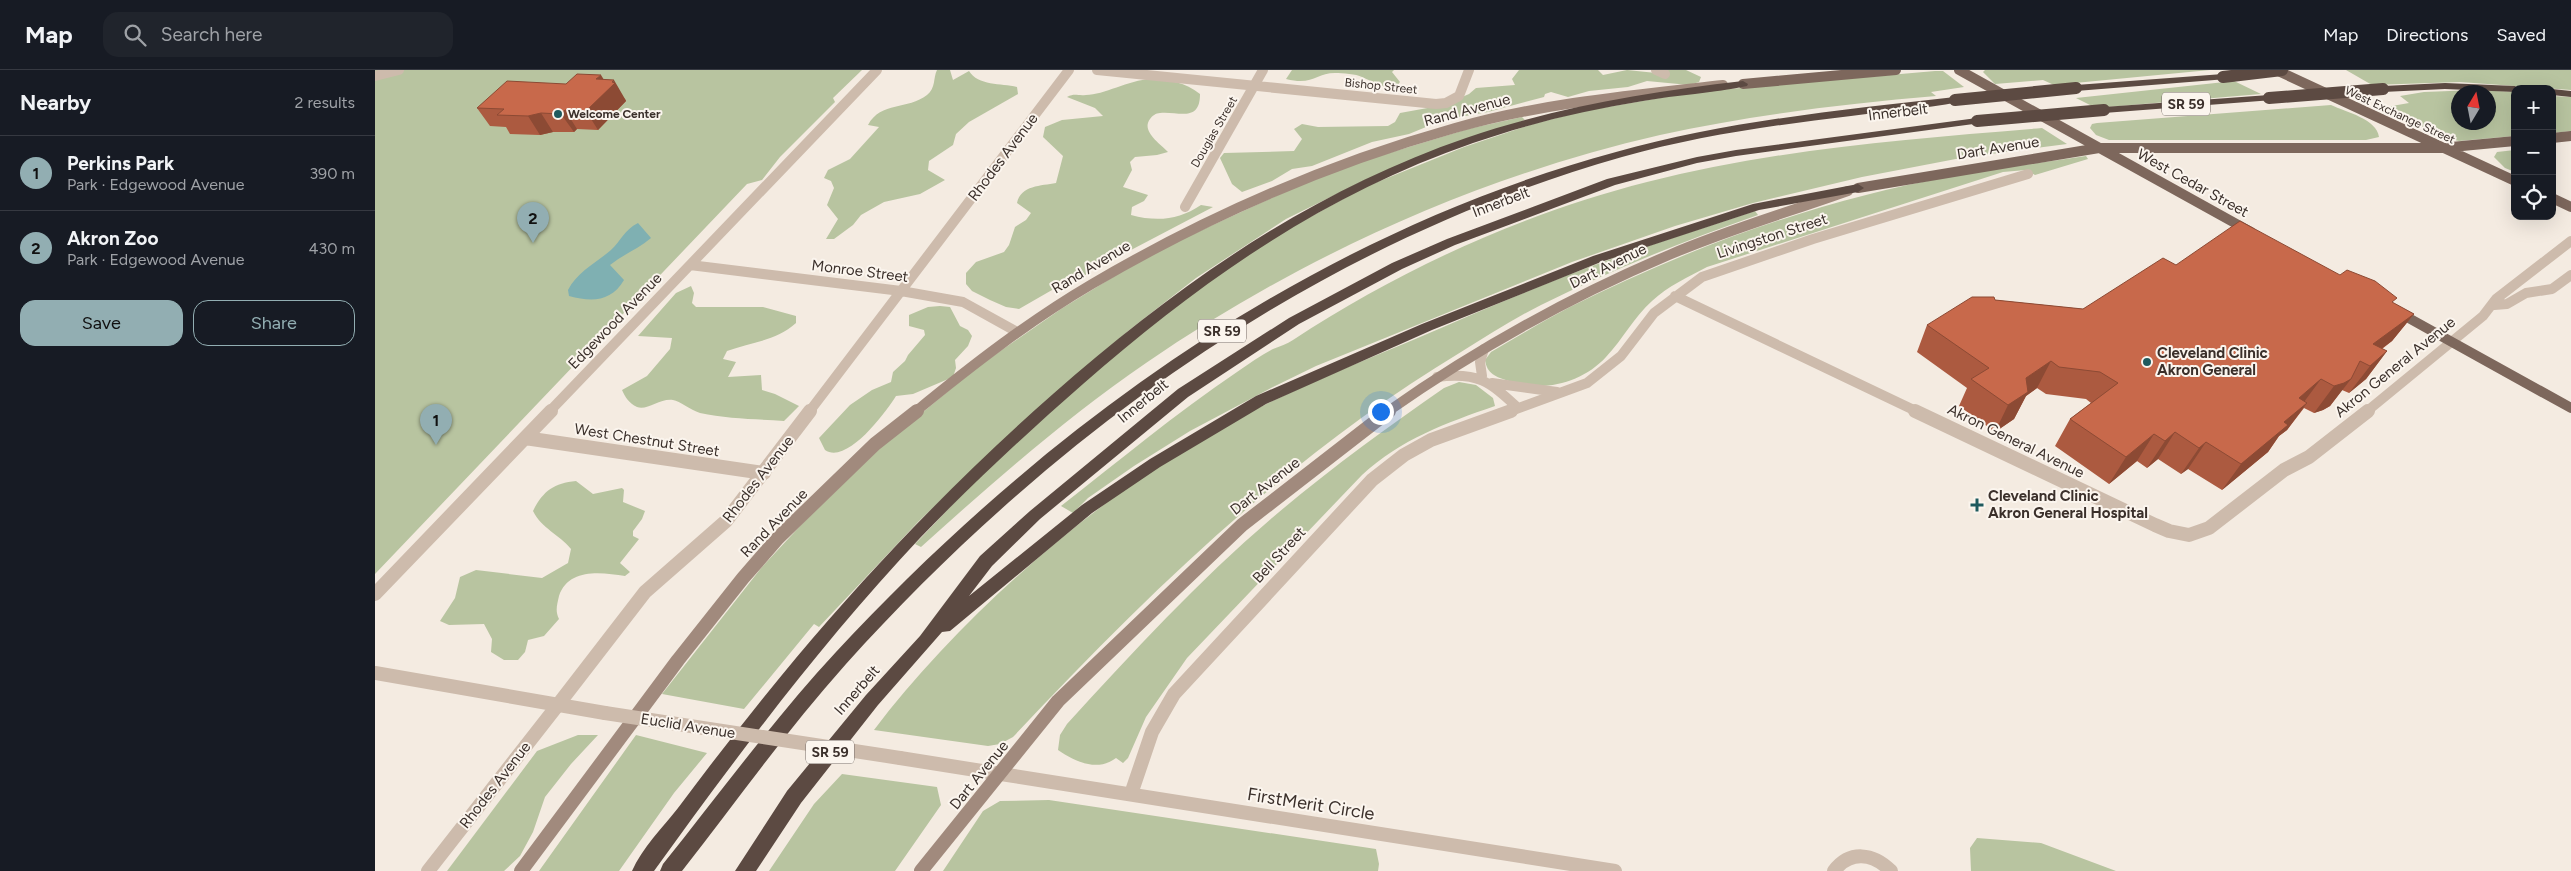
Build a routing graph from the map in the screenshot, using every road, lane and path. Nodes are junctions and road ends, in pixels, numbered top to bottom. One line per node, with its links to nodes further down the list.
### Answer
1 (399, 70): 11 (street)
2 (877, 70): 30 (street, Edgewood Avenue)
3 (1069, 70): 32 (street, Rhodes Avenue)
4 (1097, 70): 13 (street, Bishop Street)
5 (1263, 70): 13 (street, Douglas Street)
6 (1469, 70): 13 (street, Bishop Street)
7 (1896, 70): 12 (main road, Rand Avenue)
8 (1959, 70): 20 (main road, West Cedar Street)
9 (2276, 70): 21 (main road, West Exchange Street)
10 (2282, 70): 55 (highway, Innerbelt / SR 59, bridge)
11 (375, 76)
12 (1743, 84): 36 (main road, Rand Avenue); 54 (highway)
13 (1255, 86): 26 (street, Douglas Street)
14 (2511, 89): 47 (highway, Innerbelt / SR 59, bridge)
15 (2556, 92): 16 (highway)
16 (2571, 94)
17 (2571, 136): 18 (main road)
18 (2556, 138)
19 (2511, 141): 21 (main road, Dart Avenue)
20 (2099, 148): 21 (main road, Dart Avenue); 24 (main road, Dart Avenue); 28 (main road, West Cedar Street)
21 (2441, 148): 23 (main road, West Exchange Street)
22 (2027, 174): 33 (street, Livingston Street)
23 (2511, 179)
24 (1858, 188): 38 (main road, Dart Avenue); 47 (highway)
25 (2556, 200): 27 (main road)
26 (1185, 206)
27 (2571, 207)
28 (2259, 236)
29 (2571, 241): 35 (street, Akron General Avenue)
30 (690, 265): 32 (street, Monroe Street); 44 (street, Edgewood Avenue)
31 (2571, 275): 35 (street, Akron General Avenue)
32 (901, 291): 36 (street, Monroe Street); 45 (street, Rhodes Avenue)
33 (1675, 296): 37 (street, Akron General Avenue); 41 (street, Livingston Street)
34 (2384, 304): 37 (main road)
35 (2494, 305): 37 (street, Akron General Avenue)
36 (1017, 332): 53 (main road, Rand Avenue)
37 (2452, 342): 43 (main road)
38 (1484, 349): 39 (main road, Dart Avenue); 40 (street)
39 (1437, 377): 40 (street, Livingston Street); 50 (main road, Dart Avenue)
40 (1487, 380): 41 (street, Livingston Street); 42 (street)
41 (1564, 392): 42 (street, Livingston Street)
42 (1518, 408): 51 (street, Bell Street)
43 (2571, 408)
44 (525, 438): 45 (street, West Chestnut Street); 46 (street, Edgewood Avenue)
45 (764, 473): 49 (street, Rhodes Avenue)
46 (375, 594)
47 (926, 642): 56 (highway, Innerbelt / SR 59)
48 (375, 673): 49 (street, Euclid Avenue)
49 (557, 706): 50 (street, Euclid Avenue, bridge); 52 (street, Rhodes Avenue)
50 (1001, 774): 51 (street, FirstMerit Circle); 57 (main road, Dart Avenue)
51 (1131, 794): 58 (street, FirstMerit Circle)
52 (428, 871)
53 (521, 871)
54 (642, 871)
55 (671, 871)
56 (745, 871)
57 (921, 871)
58 (1615, 871)
59 (1834, 871): 60 (street)
60 (1891, 871)

